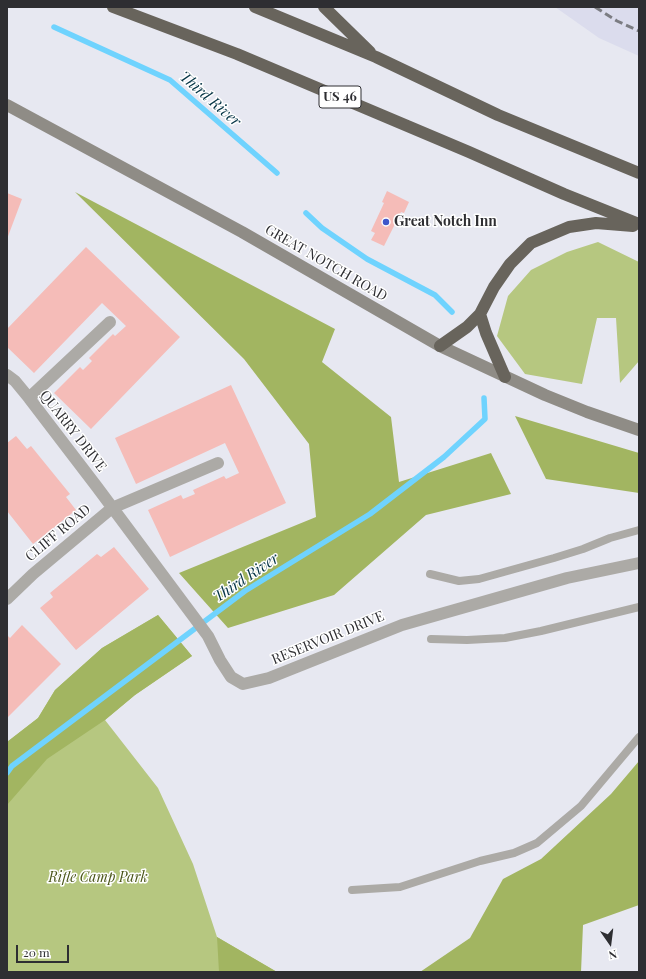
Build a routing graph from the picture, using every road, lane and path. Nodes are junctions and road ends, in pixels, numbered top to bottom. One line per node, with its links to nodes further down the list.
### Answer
1 (113, 7): 7 (highway, US 46)
2 (255, 7): 4 (highway)
3 (324, 7): 4 (highway)
4 (376, 57): 6 (highway)
5 (7, 105): 11 (street, GREAT NOTCH ROAD)
6 (639, 173)
7 (639, 224)
8 (639, 228): 9 (highway)
9 (480, 314): 11 (highway); 13 (highway)
10 (110, 322): 14 (street)
11 (440, 346): 13 (street, GREAT NOTCH ROAD)
12 (7, 376): 14 (street, QUARRY DRIVE)
13 (504, 377): 15 (street, GREAT NOTCH ROAD)
14 (28, 398): 17 (street, QUARRY DRIVE)
15 (639, 430)
16 (218, 464): 17 (street, CLIFF ROAD)
17 (112, 508): 19 (street, RESERVOIR DRIVE); 21 (street, CLIFF ROAD)
18 (639, 530): 20 (lane)
19 (639, 563)
20 (430, 574)
21 (7, 598)
22 (639, 607): 23 (lane)
23 (431, 639)
24 (639, 737): 25 (lane)
25 (352, 890)

